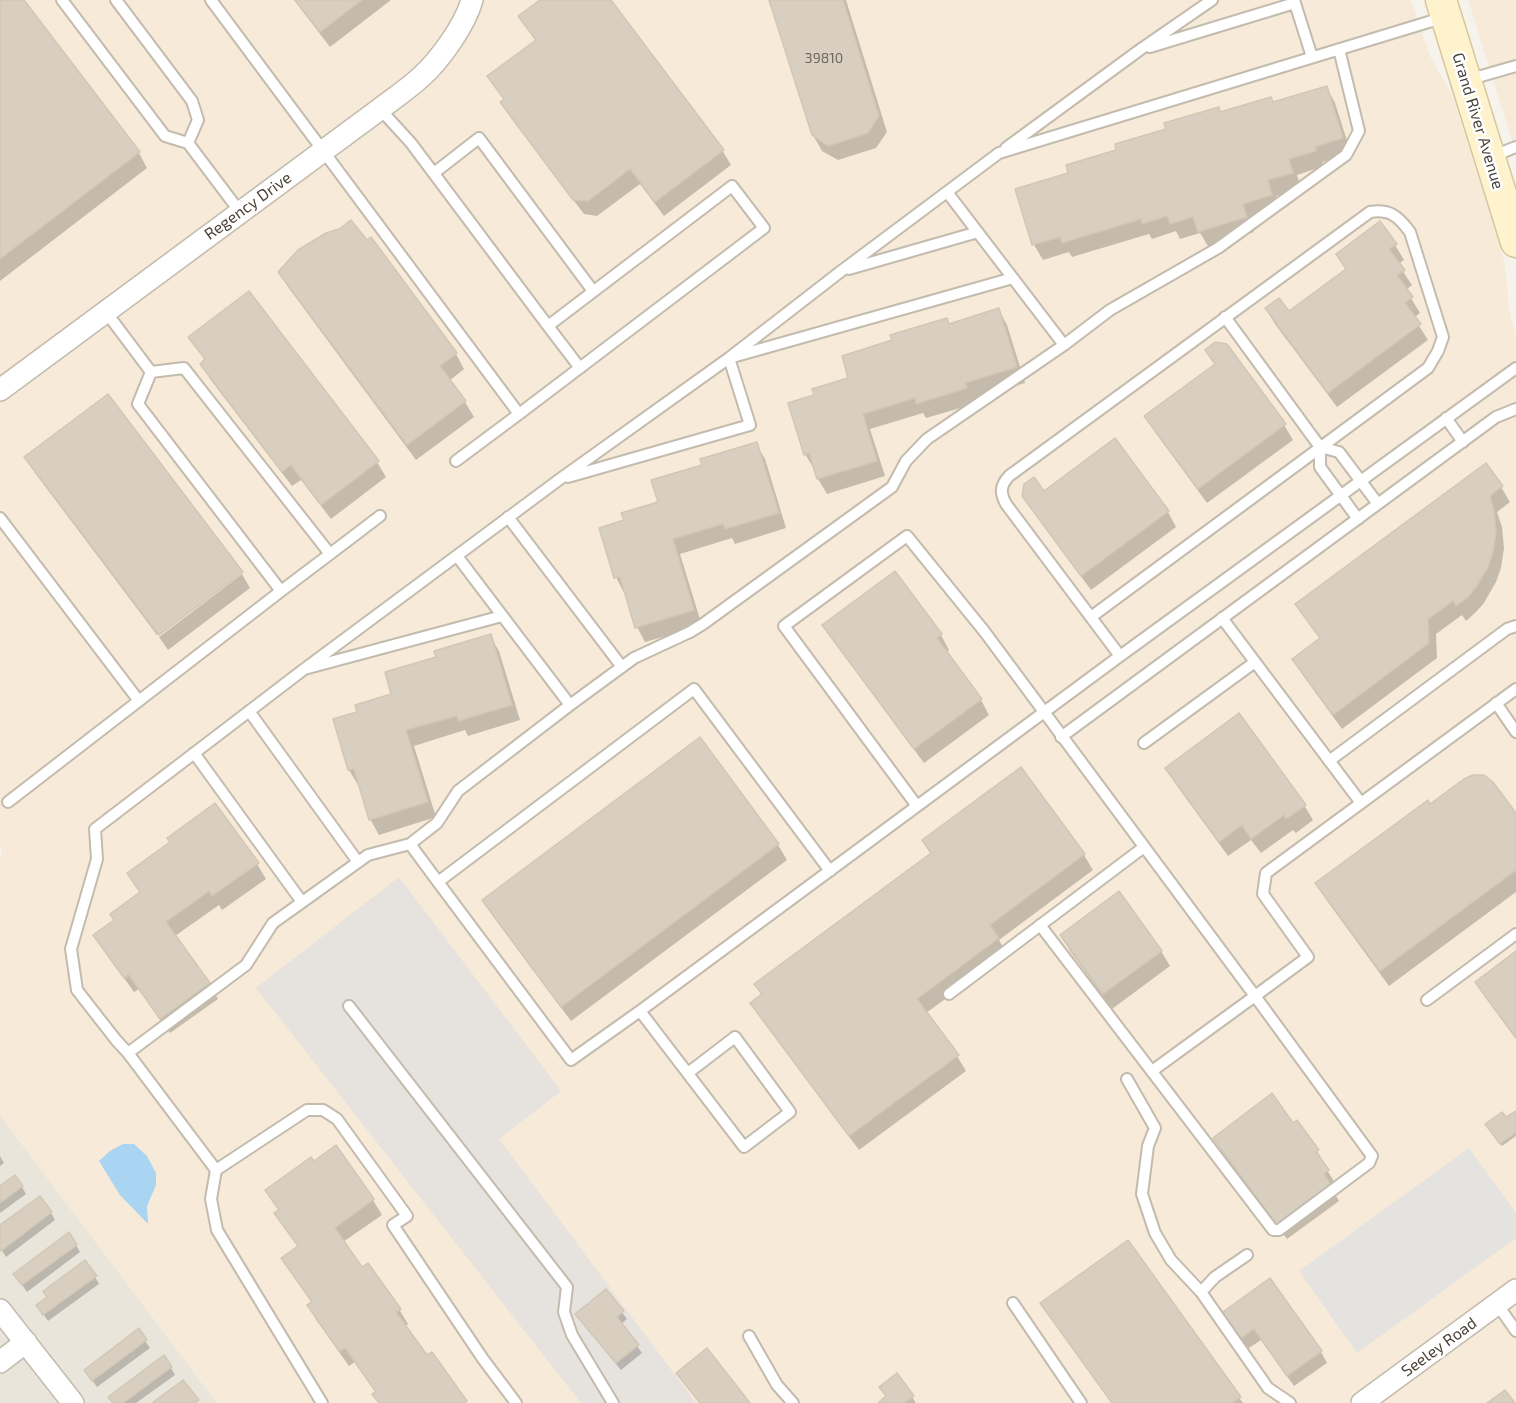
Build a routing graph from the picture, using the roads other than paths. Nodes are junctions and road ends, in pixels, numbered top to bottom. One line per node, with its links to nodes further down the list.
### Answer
1 (62, 0): 14 (lane)
2 (116, 0): 14 (lane)
3 (211, 0): 15 (lane)
4 (472, 0): 13 (street, Regency Drive)
5 (1212, 0): 8 (lane)
6 (1295, 1): 8 (lane); 10 (lane)
7 (1443, 8): 9 (lane); 12 (main road, Grand River Avenue)
8 (1141, 49): 17 (lane)
9 (1339, 49): 10 (lane); 29 (lane)
10 (1312, 57): 17 (lane)
11 (1516, 66): 12 (lane)
12 (1466, 81): 16 (main road, Grand River Avenue)
13 (380, 109): 15 (street, Regency Drive); 18 (lane)
14 (188, 143): 20 (lane)
15 (323, 151): 20 (street, Regency Drive); 36 (lane)
16 (1503, 152): 22 (main road, Grand River Avenue)
17 (999, 153): 19 (lane)
18 (434, 173): 25 (lane); 28 (lane)
19 (947, 192): 21 (lane); 23 (lane)
20 (240, 212): 26 (street, Regency Drive)
21 (978, 231): 23 (lane); 24 (lane)
22 (1516, 242)
23 (840, 272): 30 (lane)
24 (1013, 278): 29 (lane); 30 (lane)
25 (593, 291): 28 (lane); 31 (lane)
26 (106, 312): 33 (lane); 34 (street, Regency Drive)
27 (1225, 317): 39 (lane); 39 (lane); 53 (lane)
28 (548, 326): 31 (lane)
29 (1064, 345): 58 (lane)
30 (729, 358): 41 (lane); 41 (lane)
31 (580, 368): 36 (lane)
32 (1516, 368): 37 (lane)
33 (151, 372): 49 (lane); 51 (lane)
34 (0, 390)
35 (1516, 409): 38 (lane)
36 (519, 414): 40 (lane)
37 (1446, 418): 38 (lane); 42 (lane)
38 (1463, 442): 44 (lane)
39 (1320, 447): 42 (lane); 43 (lane); 53 (lane)
40 (456, 461)
41 (560, 479): 47 (lane)
42 (1361, 481): 43 (lane); 44 (lane)
43 (1341, 495): 48 (lane); 56 (lane)
44 (1378, 504): 48 (lane)
45 (380, 516): 49 (lane)
46 (0, 518): 61 (lane)
47 (508, 518): 50 (lane); 58 (lane)
48 (1358, 519): 54 (lane)
49 (330, 554): 51 (lane)
50 (457, 556): 52 (lane); 59 (lane)
51 (281, 591): 61 (lane)
52 (502, 616): 59 (lane); 63 (lane)
53 (1091, 617): 56 (lane)
54 (1222, 618): 57 (lane); 67 (lane)
55 (1516, 626): 70 (lane)
56 (1120, 656): 65 (lane)
57 (1255, 662): 68 (lane); 70 (lane)
58 (622, 667): 63 (lane)
59 (303, 670): 64 (lane)
60 (1516, 689): 62 (lane)
61 (140, 701): 71 (lane)
62 (1496, 703): 66 (lane); 72 (lane)
63 (570, 705): 74 (lane)
64 (249, 711): 69 (lane); 76 (lane)
65 (1044, 713): 67 (lane); 73 (lane); 73 (lane)
66 (1516, 732)
67 (1061, 737): 75 (lane)
68 (1144, 744)
69 (194, 753): 79 (lane); 87 (lane)
70 (1329, 761): 72 (lane)
71 (8, 802)
72 (1361, 803): 83 (lane)
73 (917, 806): 77 (lane)
74 (410, 844): 76 (lane); 78 (lane)
75 (1144, 847): 80 (lane); 83 (lane)
76 (358, 862): 79 (lane)
77 (830, 871): 78 (lane); 86 (lane)
78 (438, 882): 86 (lane)
79 (302, 902): 87 (lane)
80 (1040, 925): 82 (lane); 88 (lane)
81 (1516, 934): 84 (lane)
82 (949, 994)
83 (1255, 996): 88 (lane); 88 (lane)
84 (1427, 1000)
85 (349, 1006): 105 (lane)
86 (640, 1011): 89 (lane)
87 (128, 1053): 91 (lane)
88 (1152, 1071)
89 (688, 1073): 89 (lane)
90 (1127, 1078): 94 (lane)
91 (216, 1170): 103 (lane); 104 (lane)
92 (1247, 1255): 94 (lane)
93 (1516, 1290): 96 (street, Seeley Road)
94 (1201, 1292): 108 (lane)
95 (1013, 1303): 107 (lane)
96 (1497, 1304): 98 (lane); 109 (street, Seeley Road)
97 (0, 1310): 100 (street)
98 (1516, 1331)
99 (749, 1336): 106 (lane)
100 (26, 1342): 101 (street); 102 (street)
101 (0, 1362)
102 (73, 1403)
103 (322, 1403)
104 (516, 1403)
105 (613, 1403)
106 (793, 1403)
107 (1081, 1403)
108 (1290, 1403)
109 (1362, 1403)

